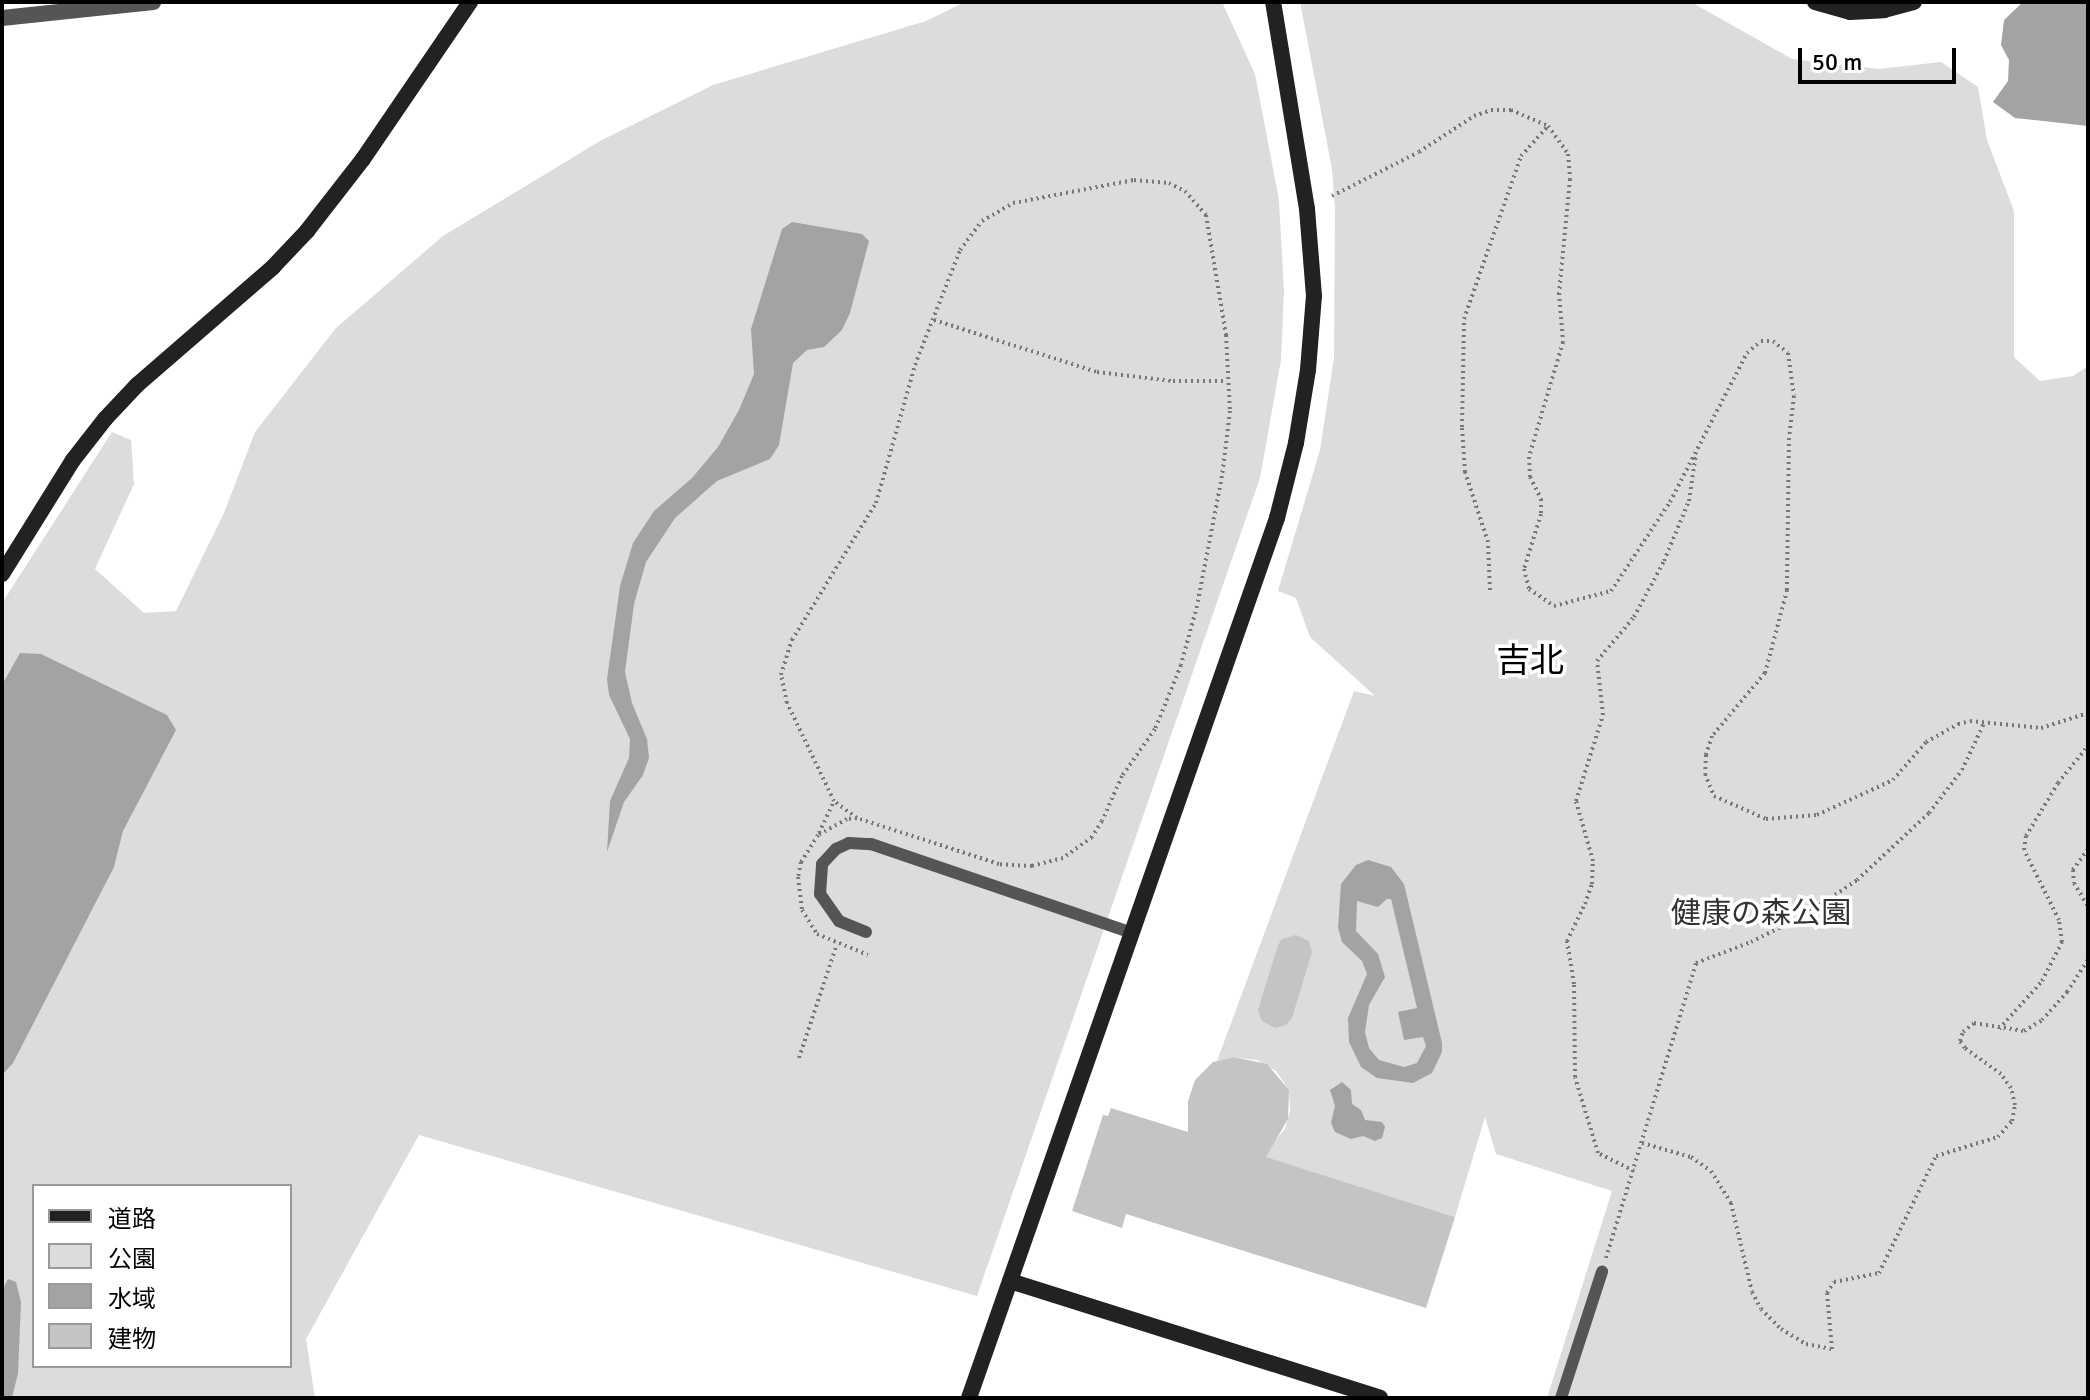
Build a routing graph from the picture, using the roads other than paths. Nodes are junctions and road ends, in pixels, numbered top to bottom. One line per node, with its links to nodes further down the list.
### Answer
1 (153, 2): 6 (street)
2 (470, 2): 7 (street)
3 (1273, 2): 9 (street)
4 (1815, 2): 5 (street)
5 (1914, 2)
6 (2, 18)
7 (2, 574)
8 (866, 932): 9 (lane)
9 (1132, 933): 11 (street)
10 (1602, 1272): 14 (lane)
11 (1010, 1281): 12 (street); 13 (street)
12 (969, 1398)
13 (1380, 1398)
14 (1561, 1398)

